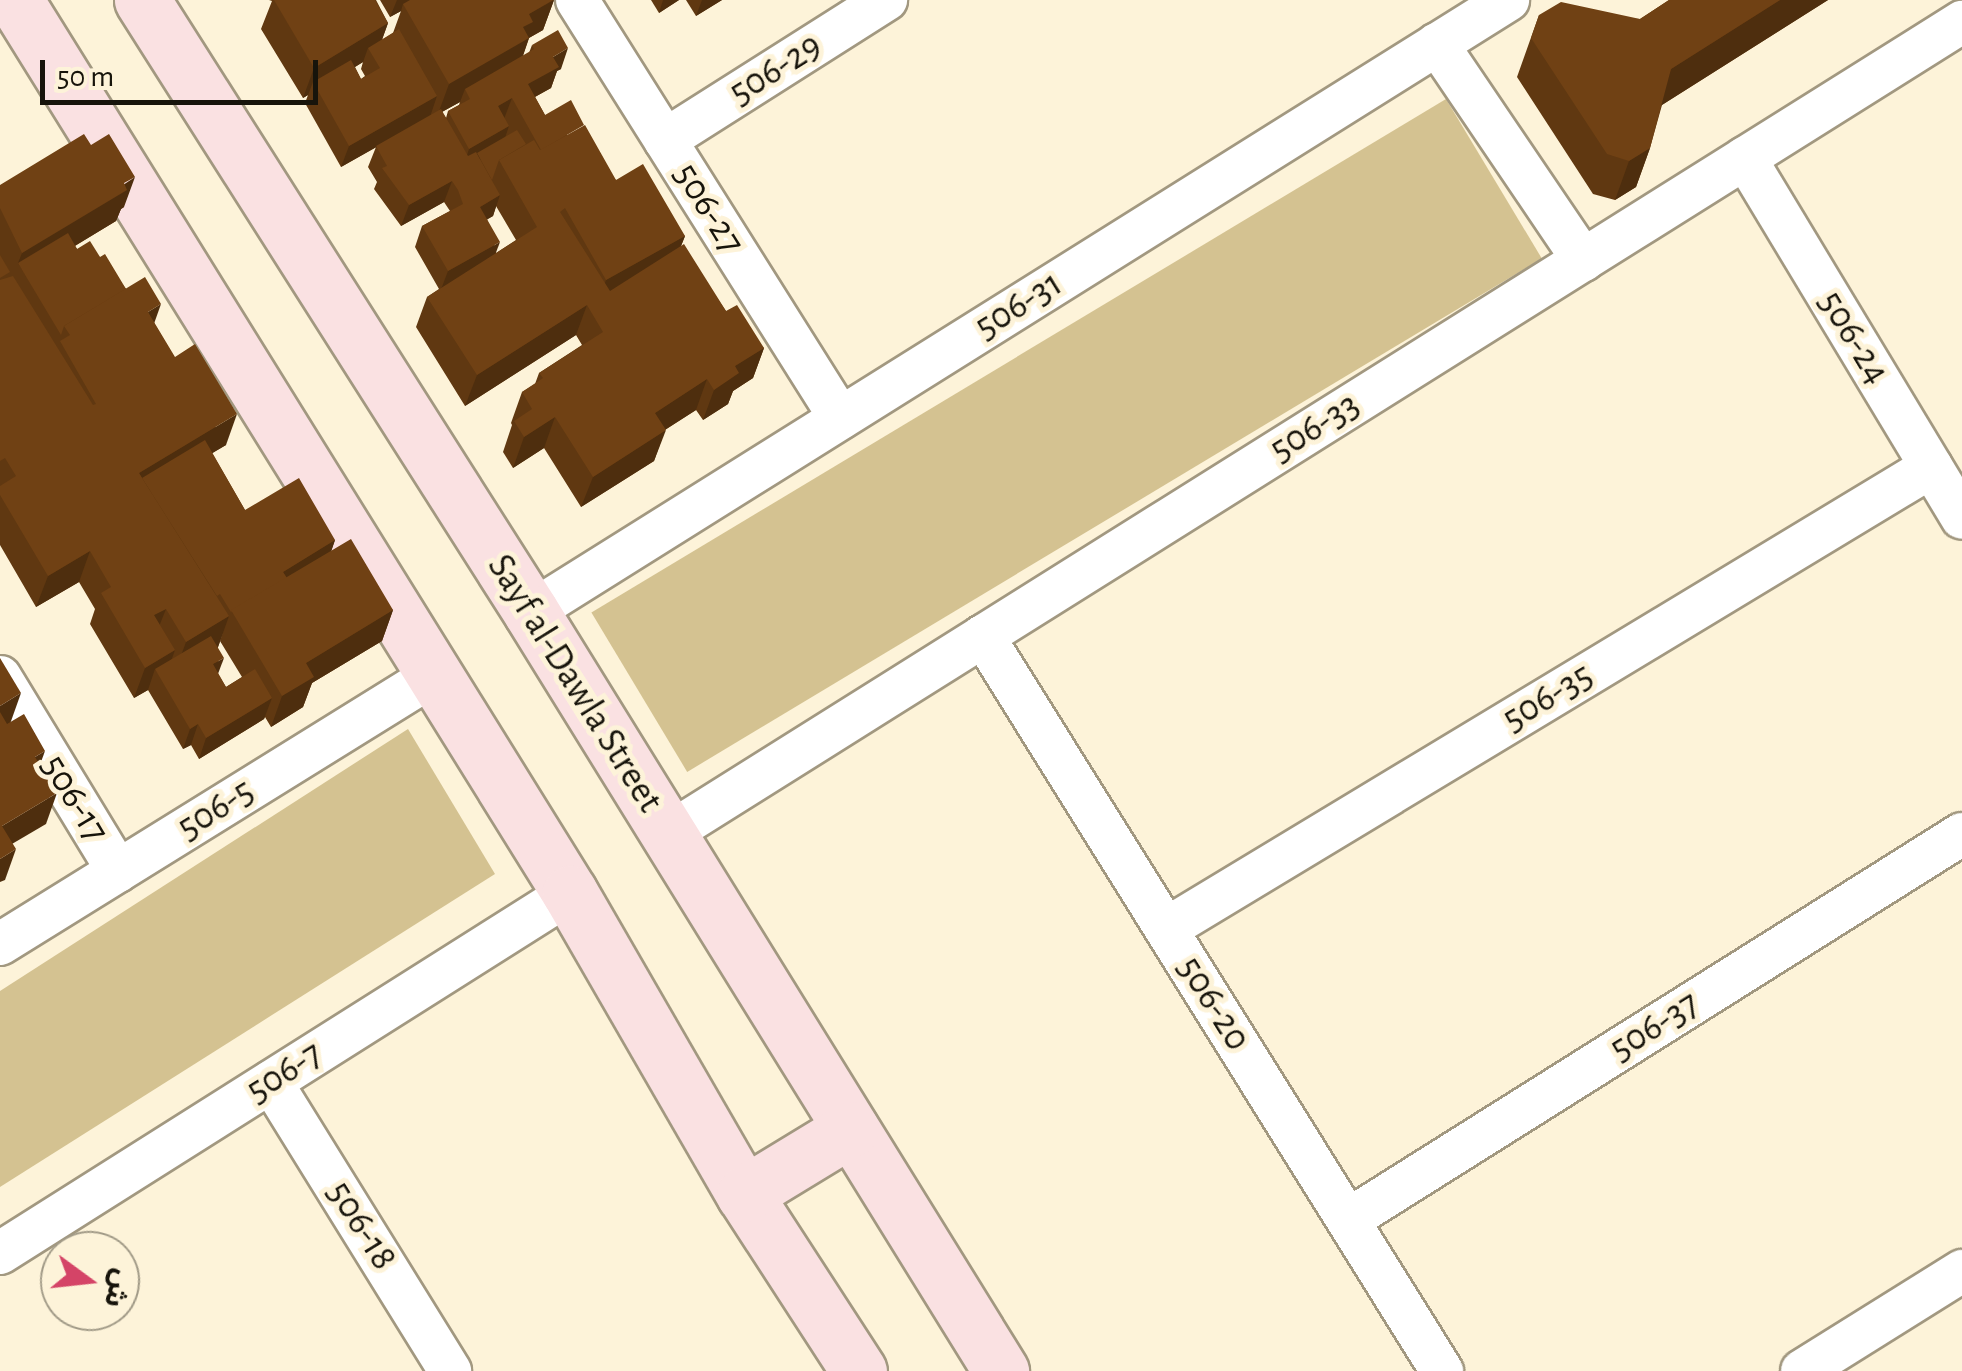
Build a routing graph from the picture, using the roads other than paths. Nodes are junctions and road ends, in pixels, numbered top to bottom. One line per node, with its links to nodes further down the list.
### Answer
1 (15, 0): 16 (street)
2 (142, 0): 14 (street, Sayf al-Dawla Street)
3 (577, 0): 8 (street, 506-27)
4 (886, 0): 8 (street, 506-29)
5 (1508, 0): 7 (street, 506-31)
6 (1962, 22): 9 (street, 506-33)
7 (1436, 44): 10 (street); 11 (street, 506-31)
8 (665, 140): 11 (street, 506-27)
9 (1745, 158): 10 (street, 506-33); 12 (street, 506-24)
10 (1582, 260): 15 (street, 506-33)
11 (840, 418): 14 (street, 506-31)
12 (1931, 466): 13 (street, 506-24); 22 (street, 506-35)
13 (1962, 518)
14 (530, 612): 18 (street, Sayf al-Dawla Street)
15 (983, 636): 18 (street, 506-33); 22 (street, 506-20)
16 (432, 676): 20 (street, 506-5); 21 (street)
17 (0, 677): 20 (street, 506-17)
18 (668, 834): 25 (street, Sayf al-Dawla Street)
19 (1962, 834): 27 (street, 506-37)
20 (118, 871): 23 (street, 506-5)
21 (570, 893): 24 (street, 506-7); 26 (street)
22 (1166, 929): 27 (street, 506-20)
23 (0, 944)
24 (271, 1082): 28 (street, 506-7); 30 (street, 506-18)
25 (850, 1129): 26 (street); 32 (street, Sayf al-Dawla Street)
26 (744, 1194): 31 (street)
27 (1348, 1220): 33 (street, 506-20)
28 (0, 1253)
29 (1962, 1271): 34 (street)
30 (450, 1371)
31 (860, 1371)
32 (1001, 1371)
33 (1442, 1371)
34 (1802, 1371)

